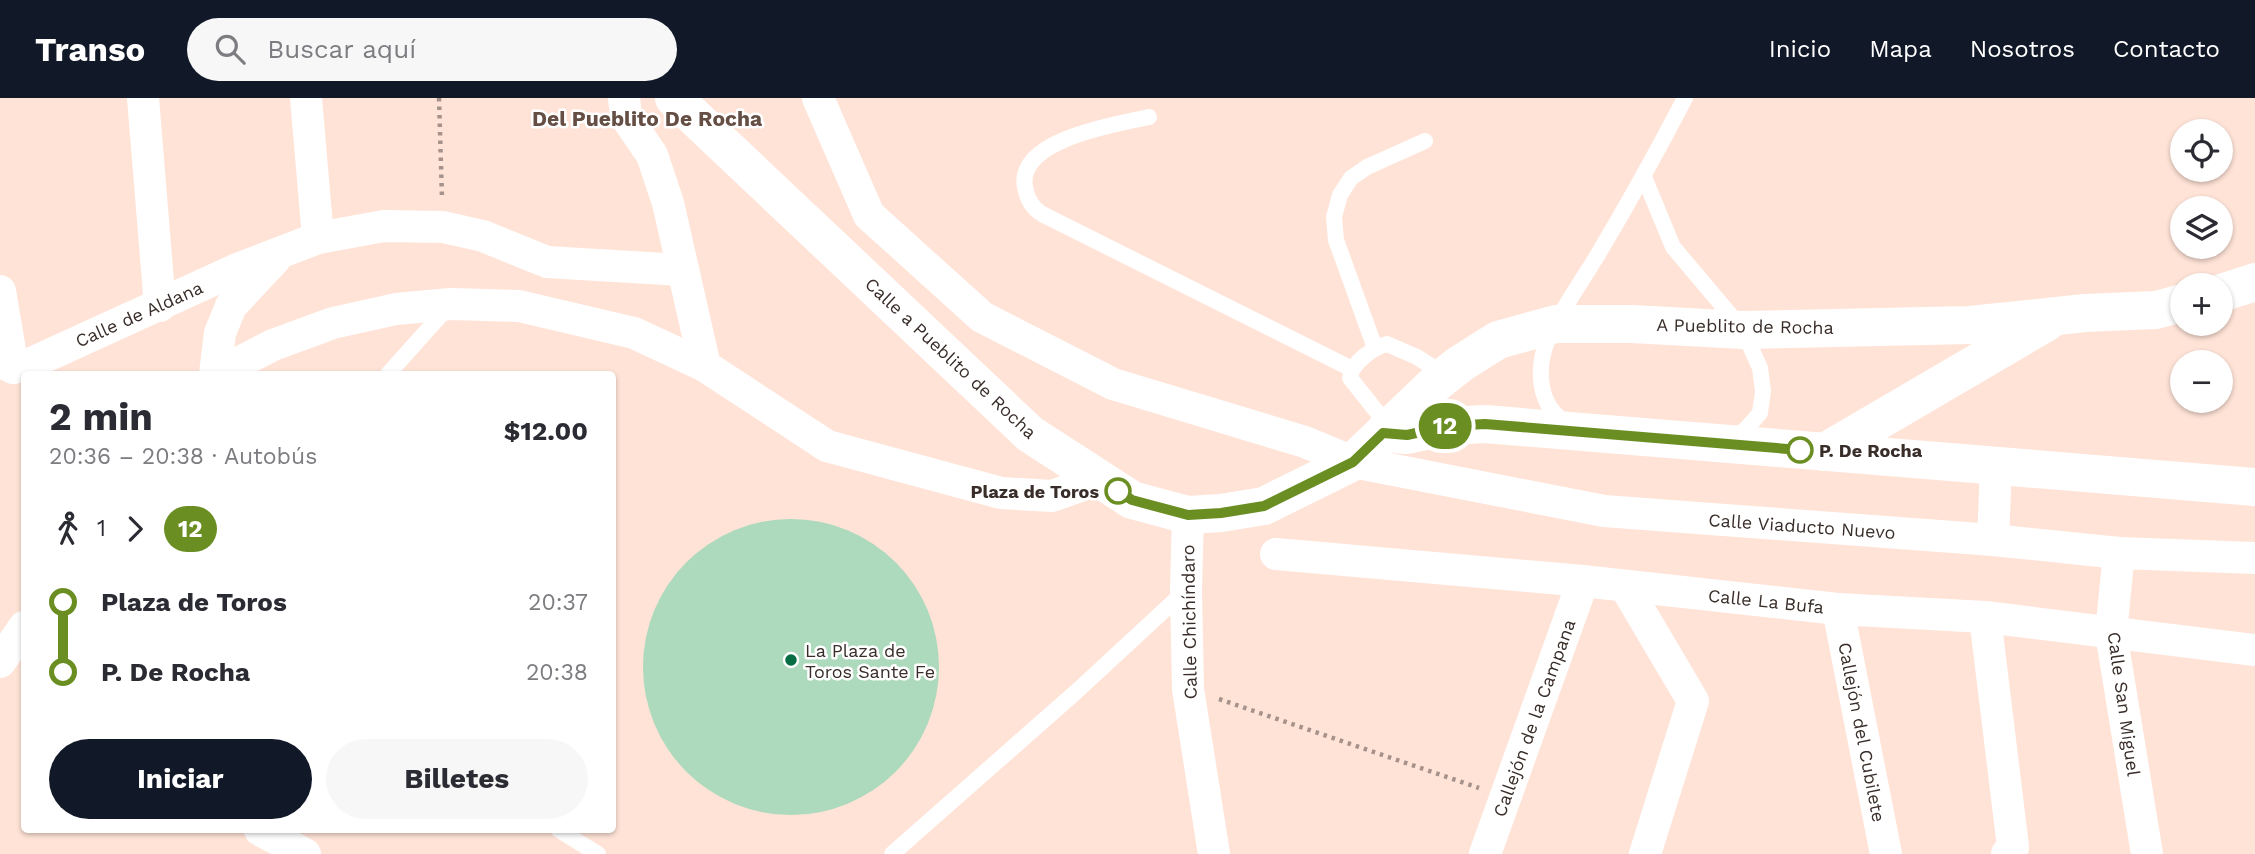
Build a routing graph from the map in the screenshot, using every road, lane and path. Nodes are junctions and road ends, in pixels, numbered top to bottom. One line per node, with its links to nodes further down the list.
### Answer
1 (143, 98): 19 (street)
2 (306, 98): 12 (street)
3 (439, 98): 11 (path)
4 (624, 98): 14 (street)
5 (674, 98): 38 (street, Calle a Pueblito de Rocha)
6 (818, 98): 36 (street, Calle Viaducto Nuevo)
7 (1685, 98): 10 (lane)
8 (1149, 117): 27 (lane)
9 (1425, 141): 24 (lane)
10 (1644, 177): 22 (lane); 23 (lane)
11 (443, 227): 12 (street, Calle de Aldana); 14 (street, Calle de Aldana)
12 (318, 238): 13 (street, Calle de Aldana)
13 (279, 254): 19 (street, Calle de Aldana); 28 (street, Calle de Aldana)
14 (682, 270): 26 (street)
15 (2255, 282): 16 (street)
16 (2233, 289)
17 (0, 291): 25 (street)
18 (451, 304): 26 (street, Calle de Aldana); 29 (street, Calle de Aldana); 30 (lane)
19 (160, 306): 25 (street, Calle de Aldana)
20 (2170, 306): 21 (street, A Pueblito de Rocha)
21 (2056, 316): 23 (street, A Pueblito de Rocha); 35 (street)
22 (1556, 324): 23 (street, A Pueblito de Rocha); 31 (street, A Pueblito de Rocha); 33 (lane)
23 (1743, 330): 34 (lane)
24 (1375, 348): 27 (lane); 31 (lane)
25 (6, 364)
26 (705, 366): 38 (street, Calle de Aldana)
27 (1352, 369): 32 (lane)
28 (216, 371)
29 (222, 371)
30 (391, 371)
31 (1446, 375): 32 (street, A Pueblito de Rocha)
32 (1386, 430): 33 (street); 36 (street, A Pueblito de Rocha)
33 (1589, 433): 34 (street)
34 (1724, 444): 35 (street)
35 (1825, 452): 37 (street)
36 (1353, 462): 40 (street, Calle a Pueblito de Rocha); 41 (street, Calle Viaducto Nuevo)
37 (1996, 466): 39 (street); 41 (street)
38 (1100, 480): 40 (street, Calle a Pueblito de Rocha)
39 (2255, 487)
40 (1188, 515): 47 (street, Calle Chichíndaro)
41 (1993, 540): 42 (street, Calle Viaducto Nuevo)
42 (2119, 553): 44 (street, Calle Viaducto Nuevo); 50 (street, Calle San Miguel)
43 (1276, 554): 45 (street, Calle La Bufa)
44 (2255, 558)
45 (1583, 581): 46 (street, Calle La Bufa); 53 (street, Callejón de la Campana)
46 (1625, 586): 48 (street, Calle La Bufa); 61 (street)
47 (1186, 590): 52 (street, Calle Chichíndaro); 59 (lane)
48 (1838, 610): 49 (street, Calle La Bufa); 62 (street, Callejón del Cubilete)
49 (1985, 617): 50 (street, Calle La Bufa); 63 (street)
50 (2111, 634): 51 (street, Calle La Bufa); 64 (street, Calle San Miguel)
51 (2255, 650)
52 (1188, 689): 53 (path); 56 (street, Calle Chichíndaro)
53 (1507, 797): 60 (street, Callejón de la Campana)
54 (266, 833): 57 (street)
55 (564, 833): 58 (lane)
56 (1212, 853)
57 (305, 854)
58 (597, 854)
59 (892, 854)
60 (1485, 854)
61 (1645, 854)
62 (1886, 854)
63 (2007, 854)
64 (2147, 854)

